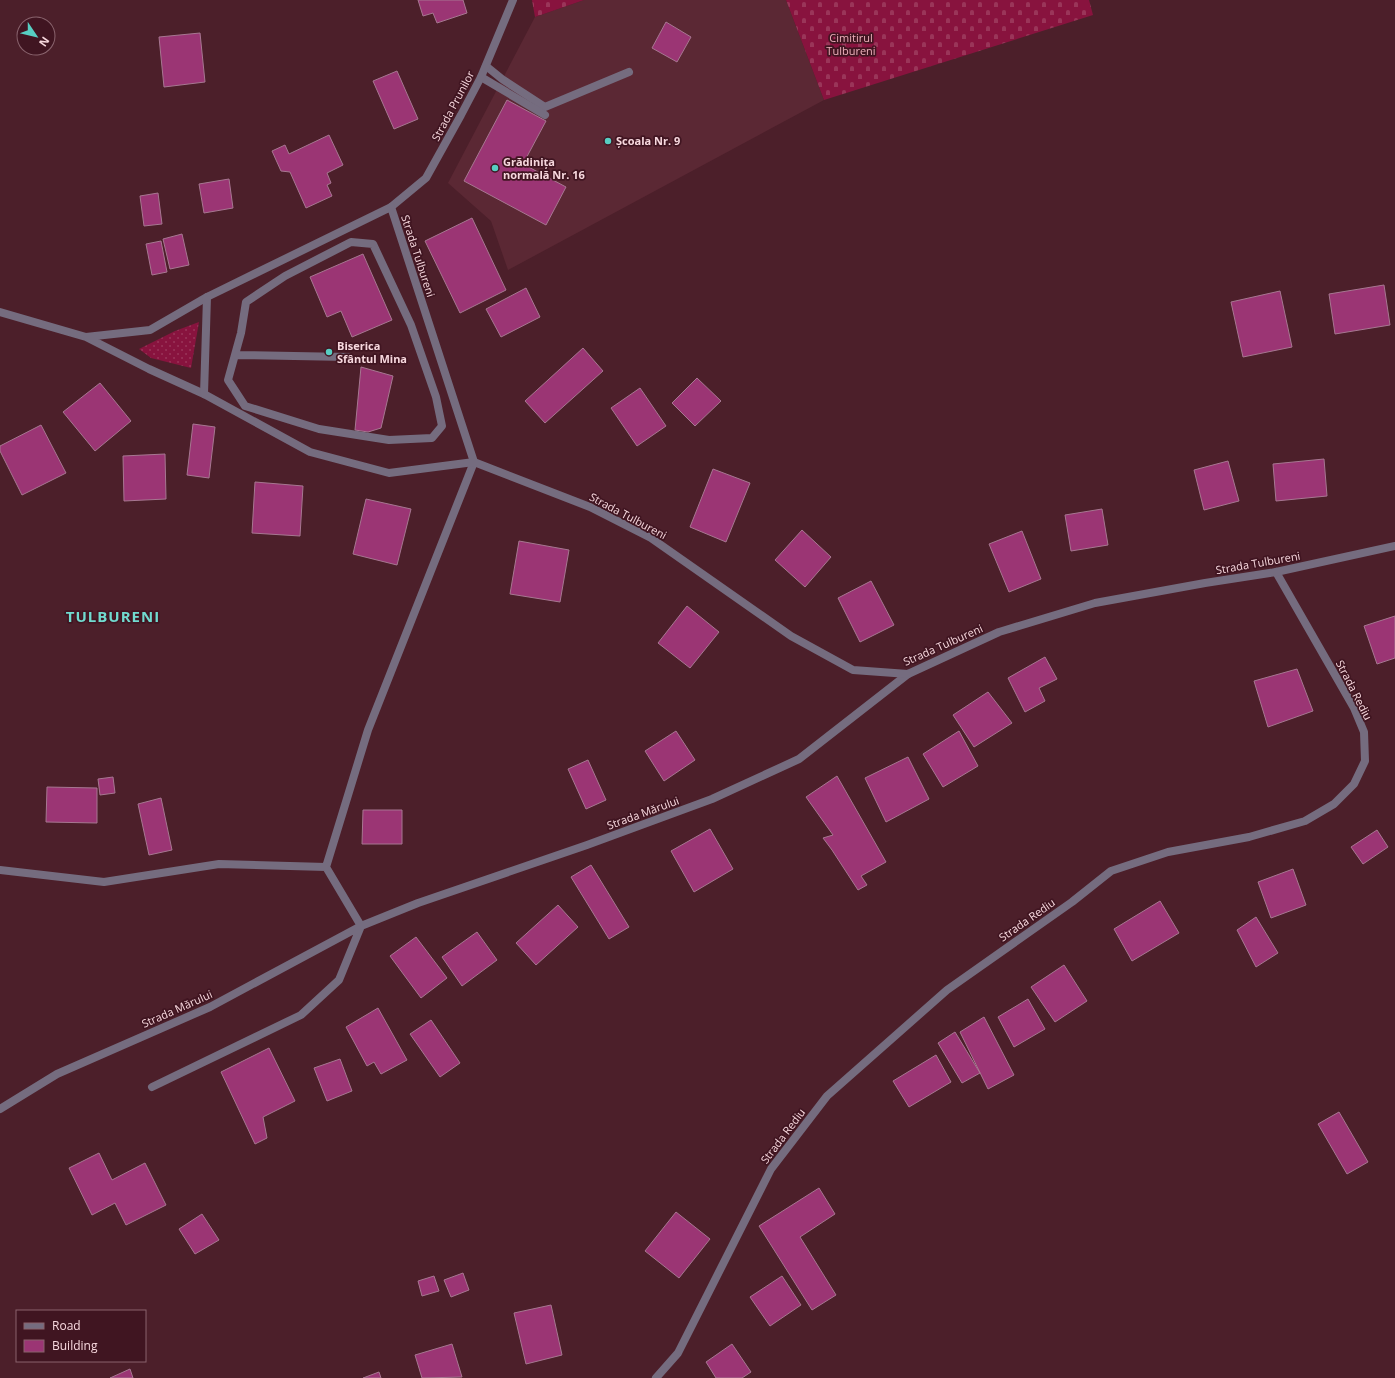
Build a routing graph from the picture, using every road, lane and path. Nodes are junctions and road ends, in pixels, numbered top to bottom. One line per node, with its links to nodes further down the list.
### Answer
1 (513, 0): 2 (street, Strada Prunilor)
2 (486, 66): 3 (street); 4 (street, Strada Prunilor)
3 (629, 72)
4 (481, 77): 5 (street); 6 (street, Strada Prunilor)
5 (545, 115)
6 (391, 207): 7 (street, Strada Tulbureni); 13 (street, Strada Tulbureni)
7 (207, 297): 9 (street, Strada Tulbureni); 12 (street)
8 (0, 312): 9 (street, Strada Tulbureni)
9 (86, 337): 12 (street, Strada Tulbureni)
10 (235, 355): 10 (street); 11 (street)
11 (348, 357)
12 (204, 394): 13 (street, Strada Tulbureni)
13 (474, 462): 16 (street, Strada Tulbureni); 17 (street)
14 (1395, 546): 15 (street, Strada Tulbureni)
15 (1276, 572): 16 (street, Strada Tulbureni); 22 (street, Strada Rediu)
16 (908, 674): 19 (street, Strada Mărului)
17 (326, 867): 18 (street); 19 (street)
18 (0, 870)
19 (361, 926): 20 (street); 21 (street, Strada Mărului)
20 (152, 1087)
21 (0, 1109)
22 (656, 1378)

